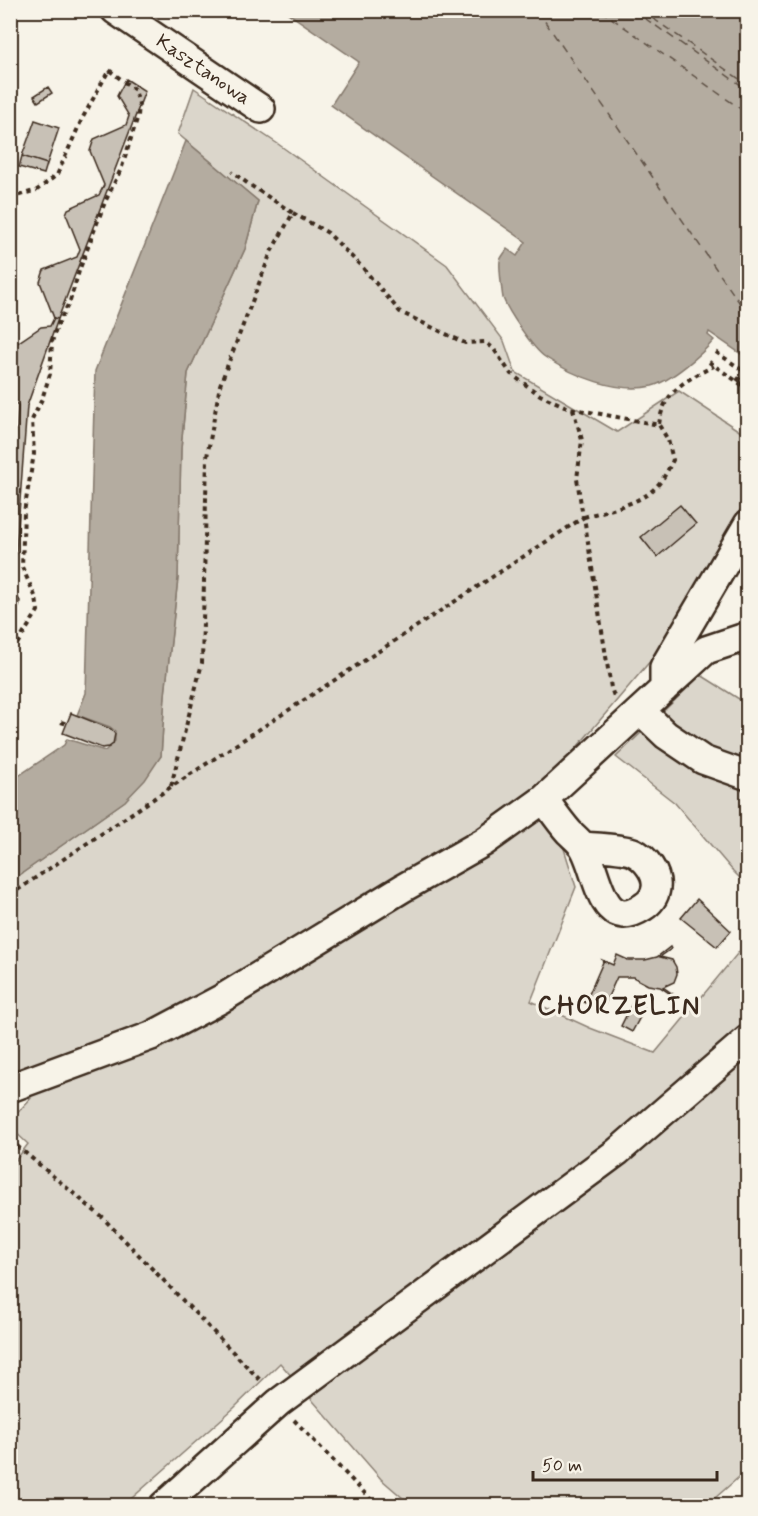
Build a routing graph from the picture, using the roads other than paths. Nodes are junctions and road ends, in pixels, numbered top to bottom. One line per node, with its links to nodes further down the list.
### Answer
1 (115, 10): 2 (lane, Kasztanowa)
2 (261, 109)
3 (744, 537): 5 (lane)
4 (747, 636): 5 (lane)
5 (664, 689): 6 (lane)
6 (633, 718): 7 (lane); 8 (lane)
7 (747, 776)
8 (544, 799): 9 (lane); 11 (lane)
9 (583, 846)
10 (747, 1039): 12 (lane)
11 (10, 1088)
12 (163, 1506)

